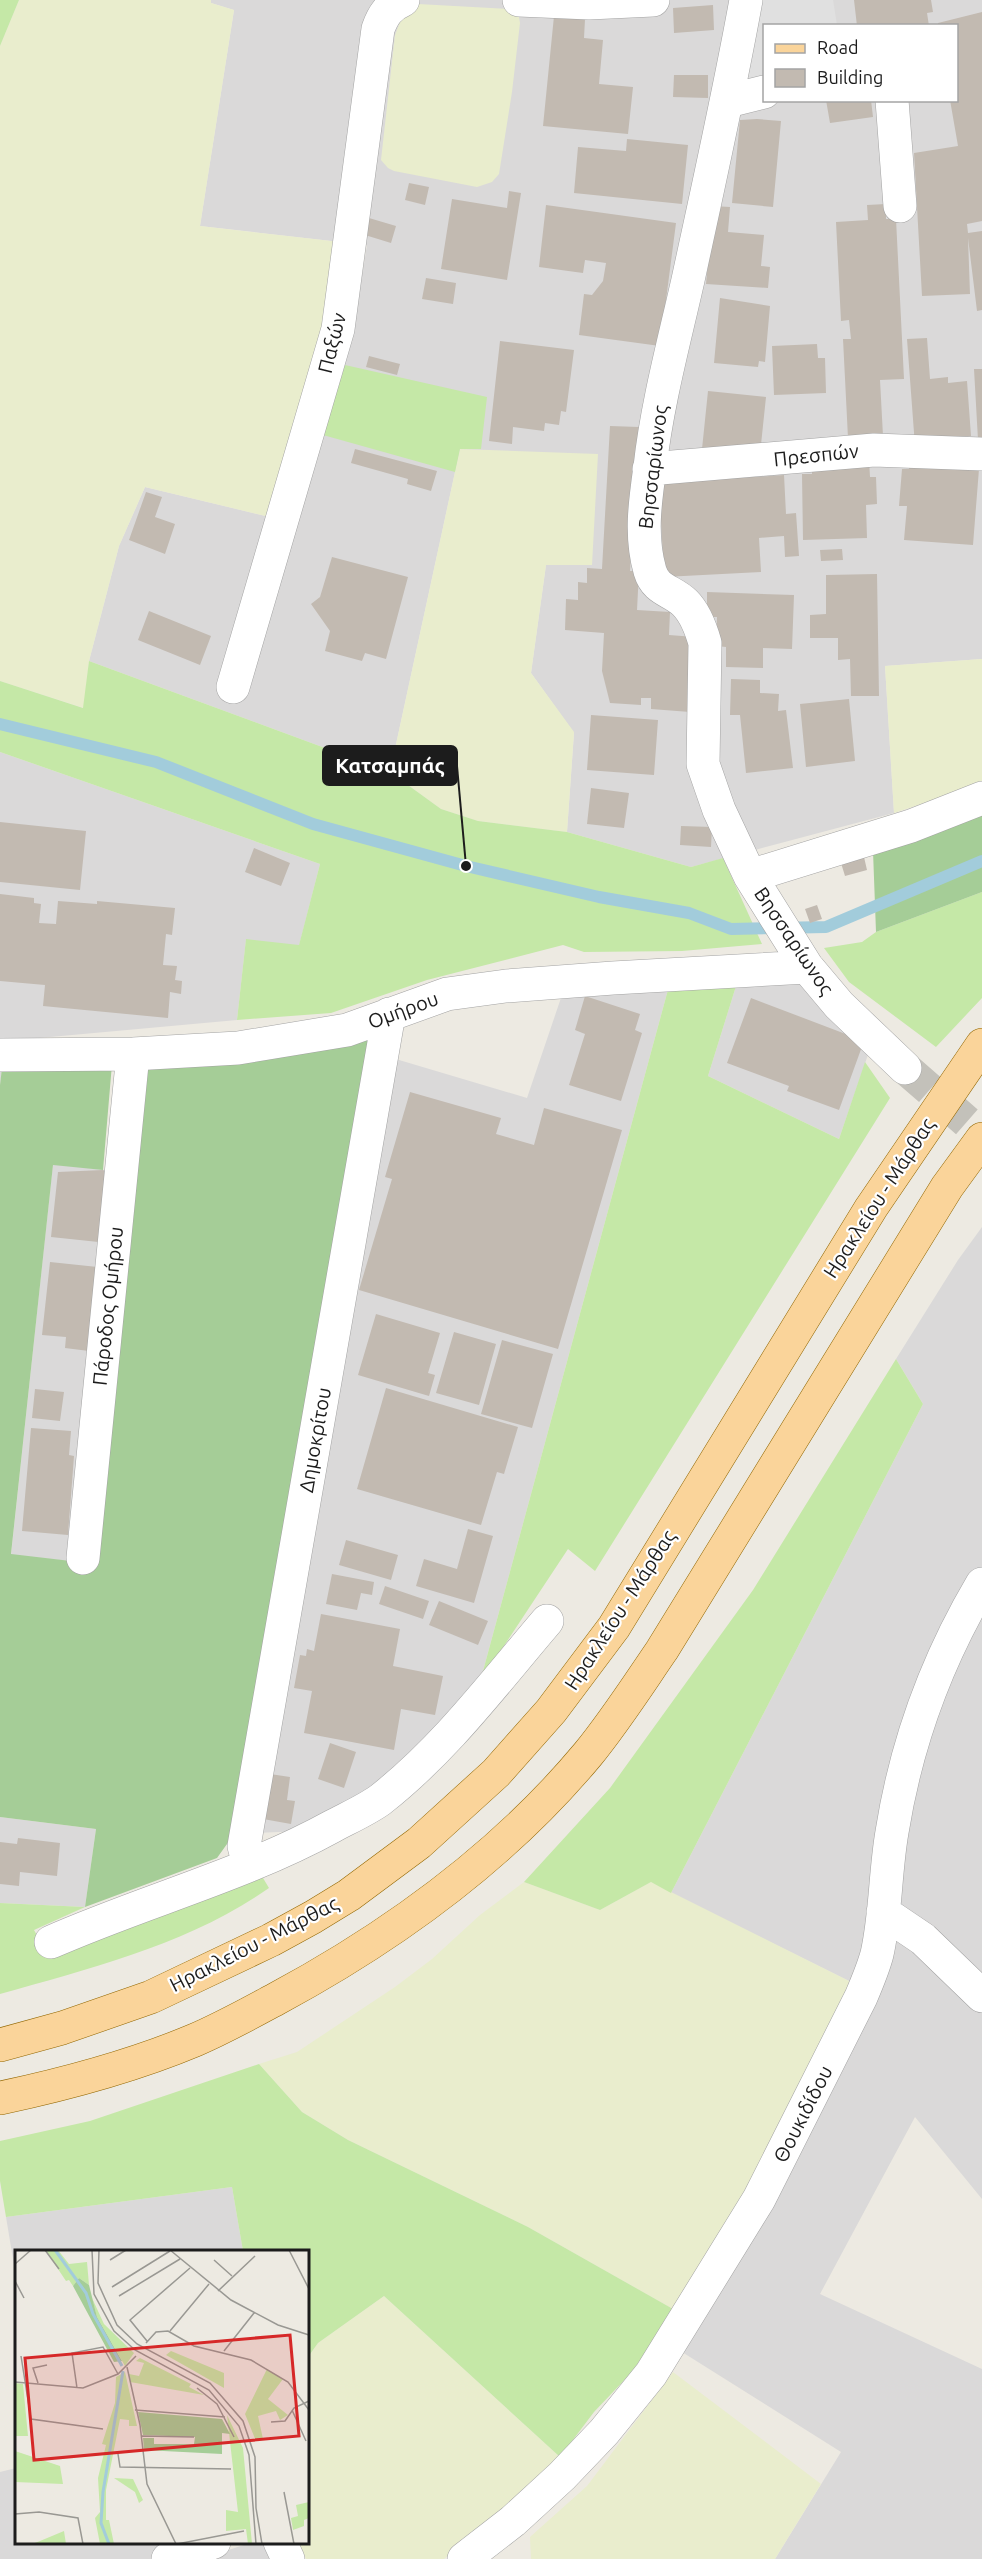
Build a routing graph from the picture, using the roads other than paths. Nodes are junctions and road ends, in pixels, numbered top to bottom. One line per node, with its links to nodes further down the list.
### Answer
1 (403, 0): 11 (street, Παξών)
2 (519, 0): 3 (street)
3 (653, 0)
4 (746, 0): 6 (street, Βησσαρίωνος)
5 (763, 92): 6 (street)
6 (728, 101): 10 (street, Βησσαρίωνος)
7 (892, 102): 8 (street)
8 (900, 206)
9 (982, 454): 10 (street, Πρεσπών)
10 (650, 469): 13 (street, Βησσαρίωνος)
11 (233, 687)
12 (982, 798): 13 (street)
13 (756, 885): 14 (street, Βησσαρίωνος)
14 (800, 958): 15 (street, Ομήρου); 19 (street, Βησσαρίωνος)
15 (389, 1014): 17 (street, Ομήρου); 24 (street, Δημοκρίτου)
16 (982, 1045): 28 (main road, Ηρακλείου - Μάρθας)
17 (133, 1054): 18 (street, Ομήρου); 21 (street, Πάροδος Ομήρου)
18 (0, 1055)
19 (905, 1068)
20 (982, 1139): 29 (main road)
21 (82, 1558)
22 (982, 1584): 25 (street, Θουκιδίδου)
23 (547, 1621): 24 (street)
24 (249, 1865): 26 (street)
25 (883, 1912): 27 (street); 34 (street, Θουκιδίδου)
26 (51, 1942)
27 (982, 1996)
28 (0, 2045)
29 (0, 2098)
30 (209, 2544): 32 (street)
31 (281, 2544): 33 (street)
32 (168, 2559)
33 (288, 2559)
34 (464, 2559)

